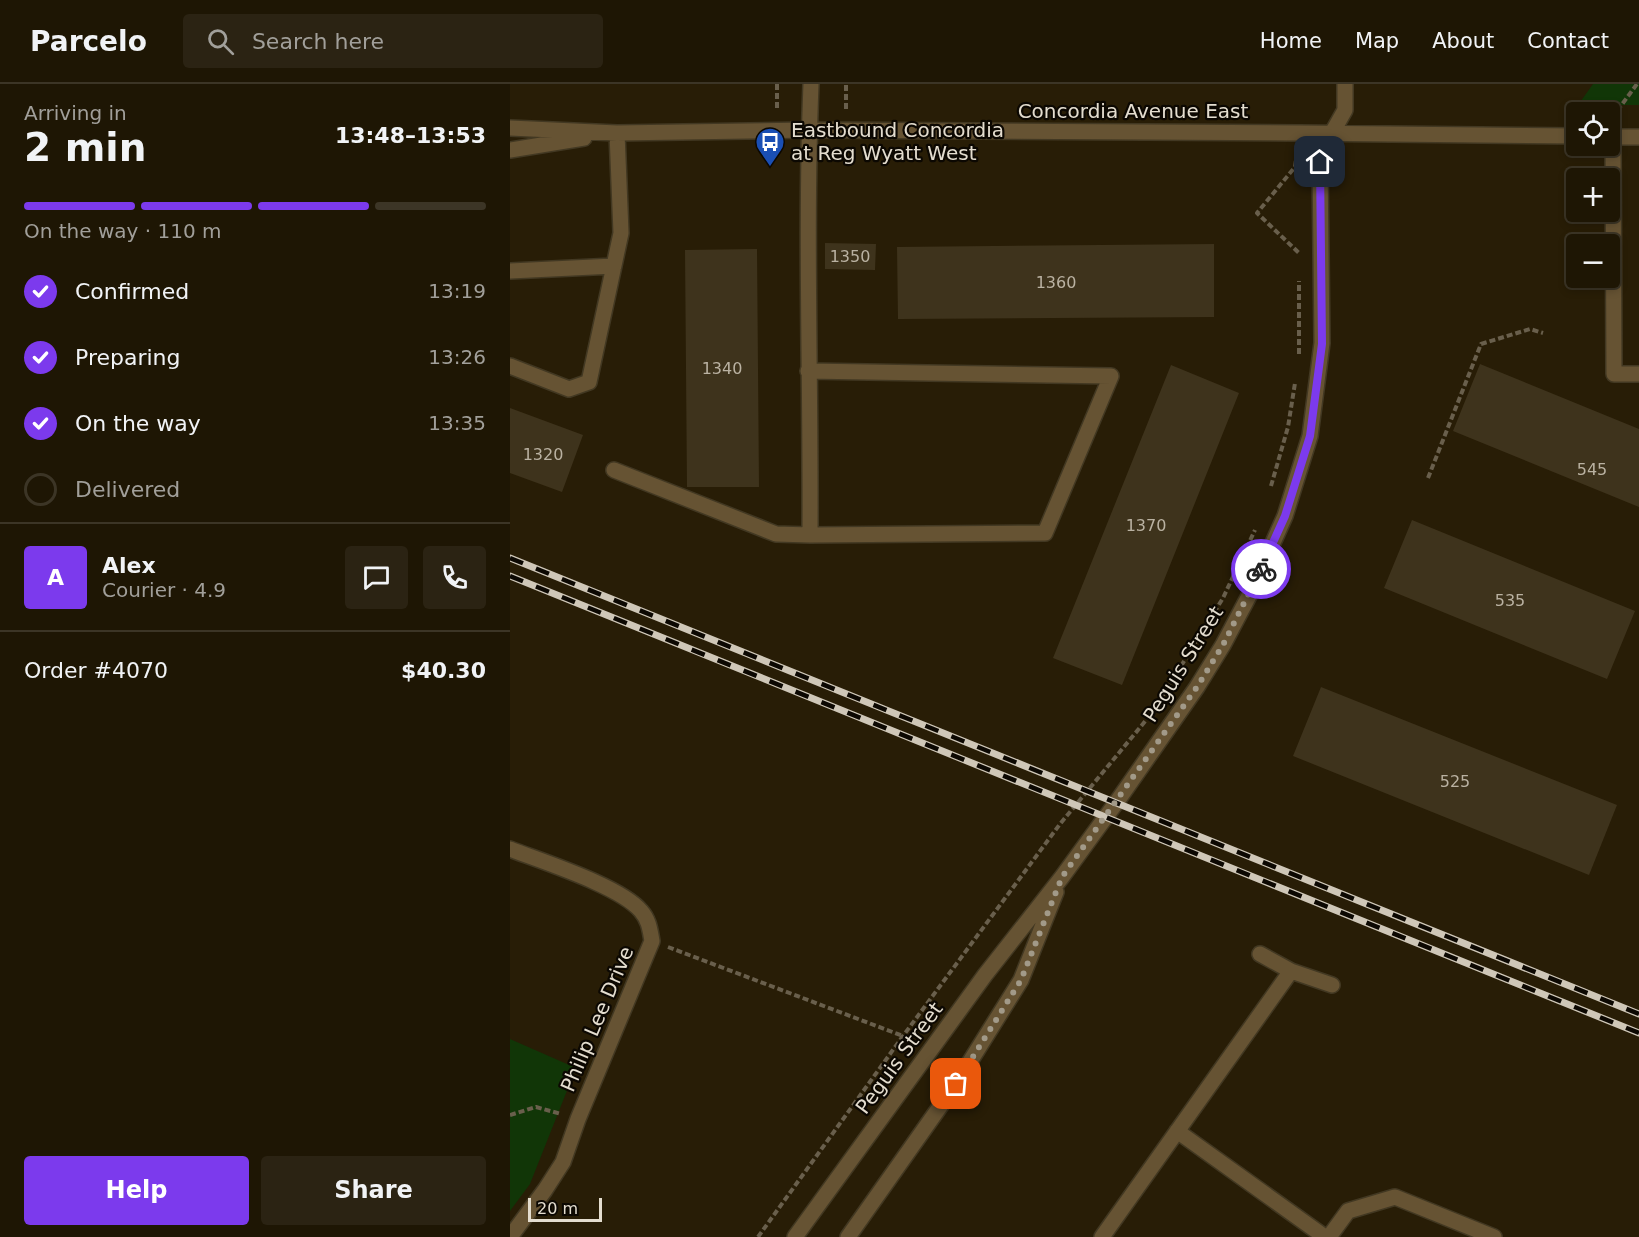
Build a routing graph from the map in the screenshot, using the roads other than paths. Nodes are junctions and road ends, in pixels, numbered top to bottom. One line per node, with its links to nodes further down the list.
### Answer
1 (811, 84): 4 (street)
2 (1345, 84): 6 (street, Peguis Street)
3 (510, 128): 5 (street, Concordia Avenue East)
4 (809, 130): 5 (street, Concordia Avenue East); 6 (street, Concordia Avenue East); 15 (street)
5 (617, 133): 10 (street, Concordia Avenue East); 12 (street)
6 (1332, 133): 7 (street, Concordia Avenue East); 20 (street, Peguis Street)
7 (1566, 136)
8 (1620, 137): 9 (street)
9 (1639, 137)
10 (510, 150)
11 (1611, 156): 16 (street)
12 (614, 266): 13 (street); 14 (street)
13 (510, 271)
14 (510, 366)
15 (808, 371): 18 (street); 18 (street)
16 (1639, 374)
17 (615, 470): 18 (street)
18 (810, 535)
19 (510, 849): 25 (street, Philip Lee Drive)
20 (1062, 877): 26 (street, Peguis Street); 27 (street, Peguis Street)
21 (1260, 954): 22 (street)
22 (1291, 971): 23 (street); 24 (street)
23 (1332, 985)
24 (1177, 1131): 28 (street); 29 (street)
25 (510, 1237)
26 (795, 1237)
27 (848, 1237)
28 (1102, 1237)
29 (1327, 1237): 30 (street)
30 (1494, 1237)

